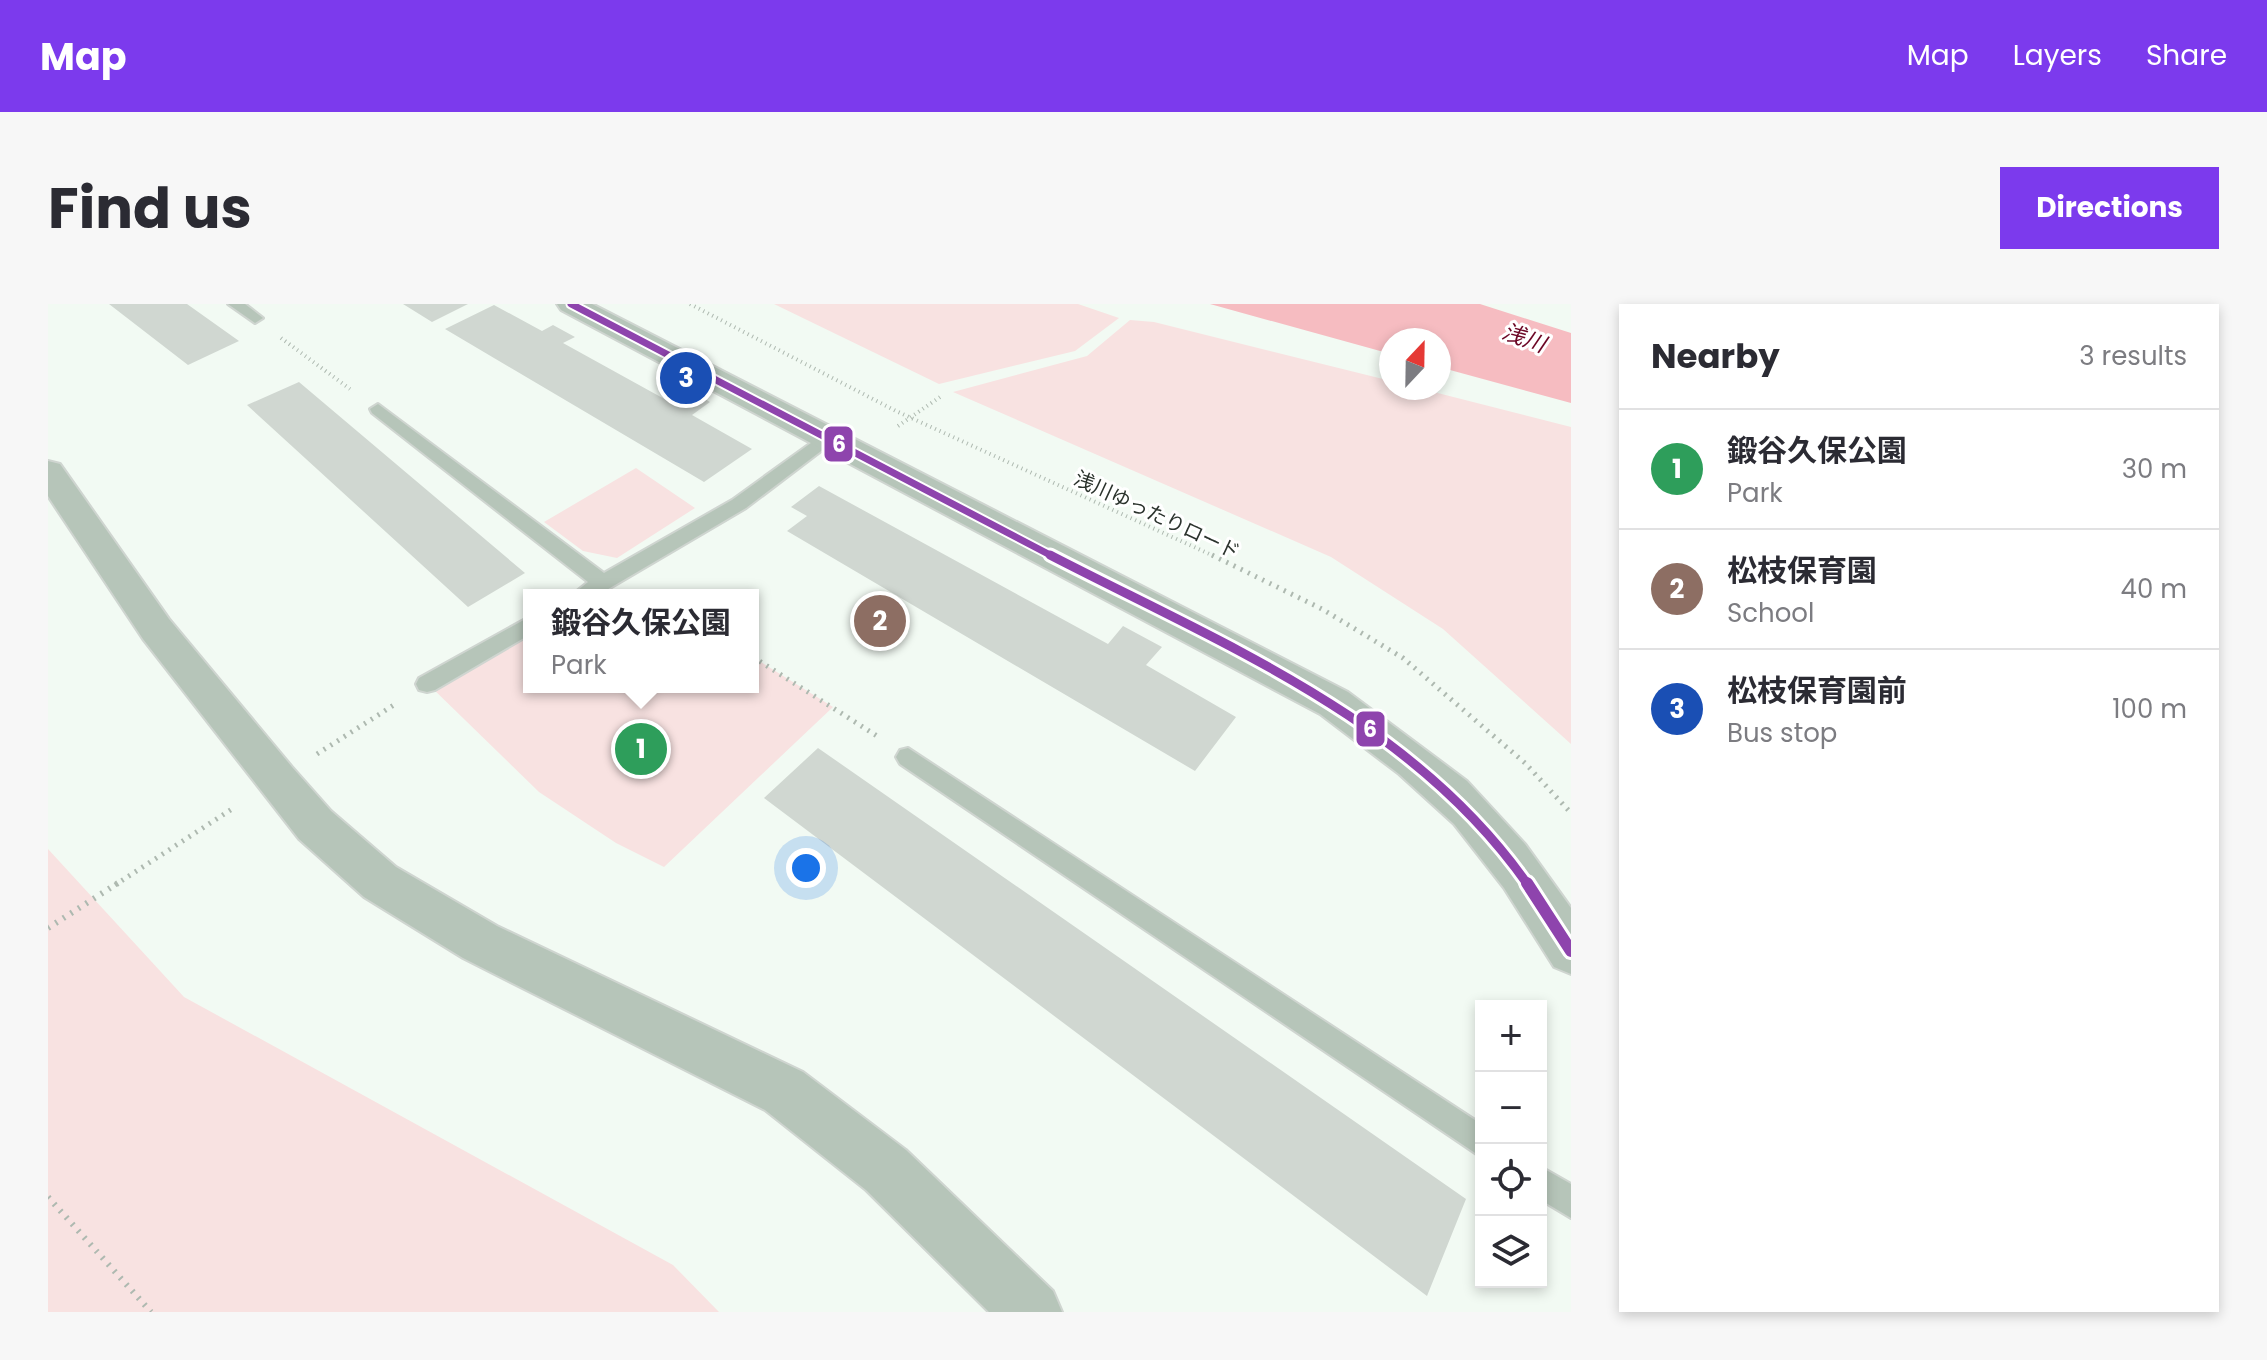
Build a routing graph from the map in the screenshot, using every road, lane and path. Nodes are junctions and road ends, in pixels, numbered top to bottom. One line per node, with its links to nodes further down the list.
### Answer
1 (235, 304): 4 (lane)
2 (571, 304): 8 (street)
3 (690, 304): 7 (path, 浅川ゆったりロード)
4 (255, 318): 6 (path)
5 (940, 397): 7 (path)
6 (378, 409): 10 (lane)
7 (911, 417): 17 (path, 浅川ゆったりロード)
8 (828, 439): 10 (lane); 19 (street)
9 (48, 471): 16 (street)
10 (603, 583): 11 (lane)
11 (592, 589)
12 (523, 628): 14 (lane)
13 (759, 661): 15 (path)
14 (427, 684): 16 (path)
15 (908, 757): 20 (lane)
16 (277, 780): 18 (path); 25 (street)
17 (1571, 813)
18 (48, 928)
19 (1571, 951)
20 (1475, 1138)
21 (1547, 1186): 23 (lane)
22 (48, 1197): 24 (path)
23 (1571, 1202)
24 (151, 1312)
25 (1032, 1312)

